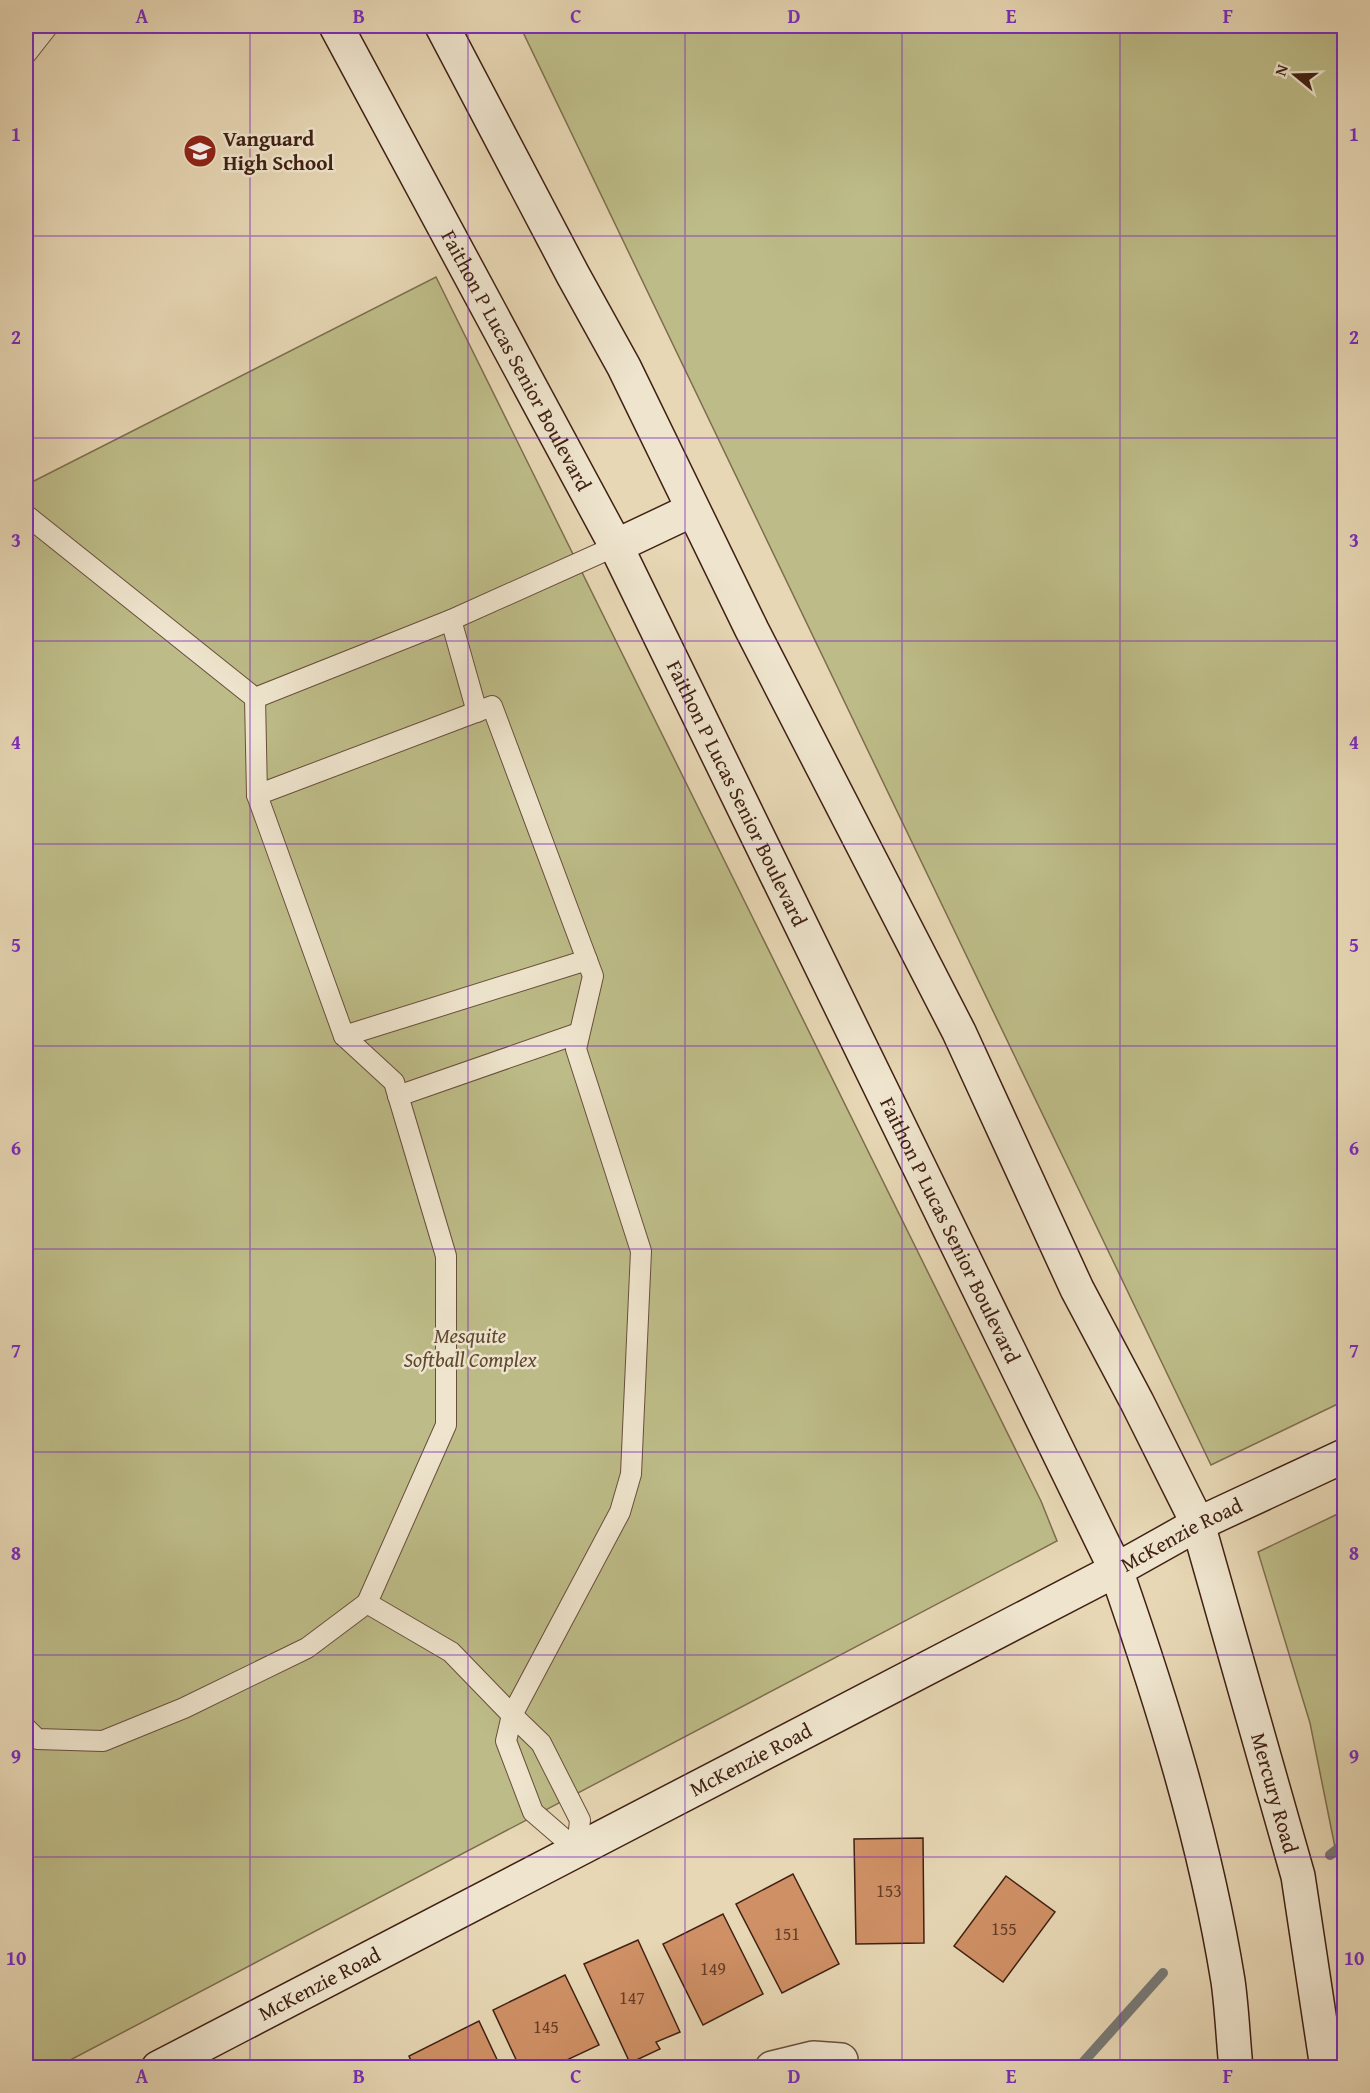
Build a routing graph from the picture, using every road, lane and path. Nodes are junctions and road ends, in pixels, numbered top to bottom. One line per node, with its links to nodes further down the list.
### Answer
1 (48, 26): 4 (lane)
2 (336, 26): 7 (main road, Faithon P Lucas Senior Boulevard)
3 (442, 26): 5 (main road)
4 (26, 54)
5 (692, 510): 7 (main road); 17 (main road)
6 (26, 515): 9 (lane)
7 (616, 546): 8 (lane); 18 (main road, Faithon P Lucas Senior Boulevard)
8 (451, 620): 9 (lane); 10 (lane)
9 (255, 698): 11 (lane)
10 (477, 712): 11 (lane); 12 (lane)
11 (257, 795): 14 (lane)
12 (587, 960): 13 (lane); 14 (lane)
13 (579, 1033): 15 (lane); 20 (lane)
14 (344, 1036): 15 (lane)
15 (398, 1096): 19 (lane)
16 (1344, 1456): 17 (main road, McKenzie Road)
17 (1198, 1524): 18 (main road, McKenzie Road); 27 (main road, Mercury Road)
18 (1116, 1570): 22 (main road, McKenzie Road); 26 (main road)
19 (367, 1604): 20 (lane); 21 (lane)
20 (512, 1715): 22 (lane); 22 (lane)
21 (26, 1728)
22 (577, 1850): 24 (main road, McKenzie Road)
23 (841, 2060): 25 (main road)
24 (158, 2067)
25 (772, 2067)
26 (1236, 2067)
27 (1327, 2067)

